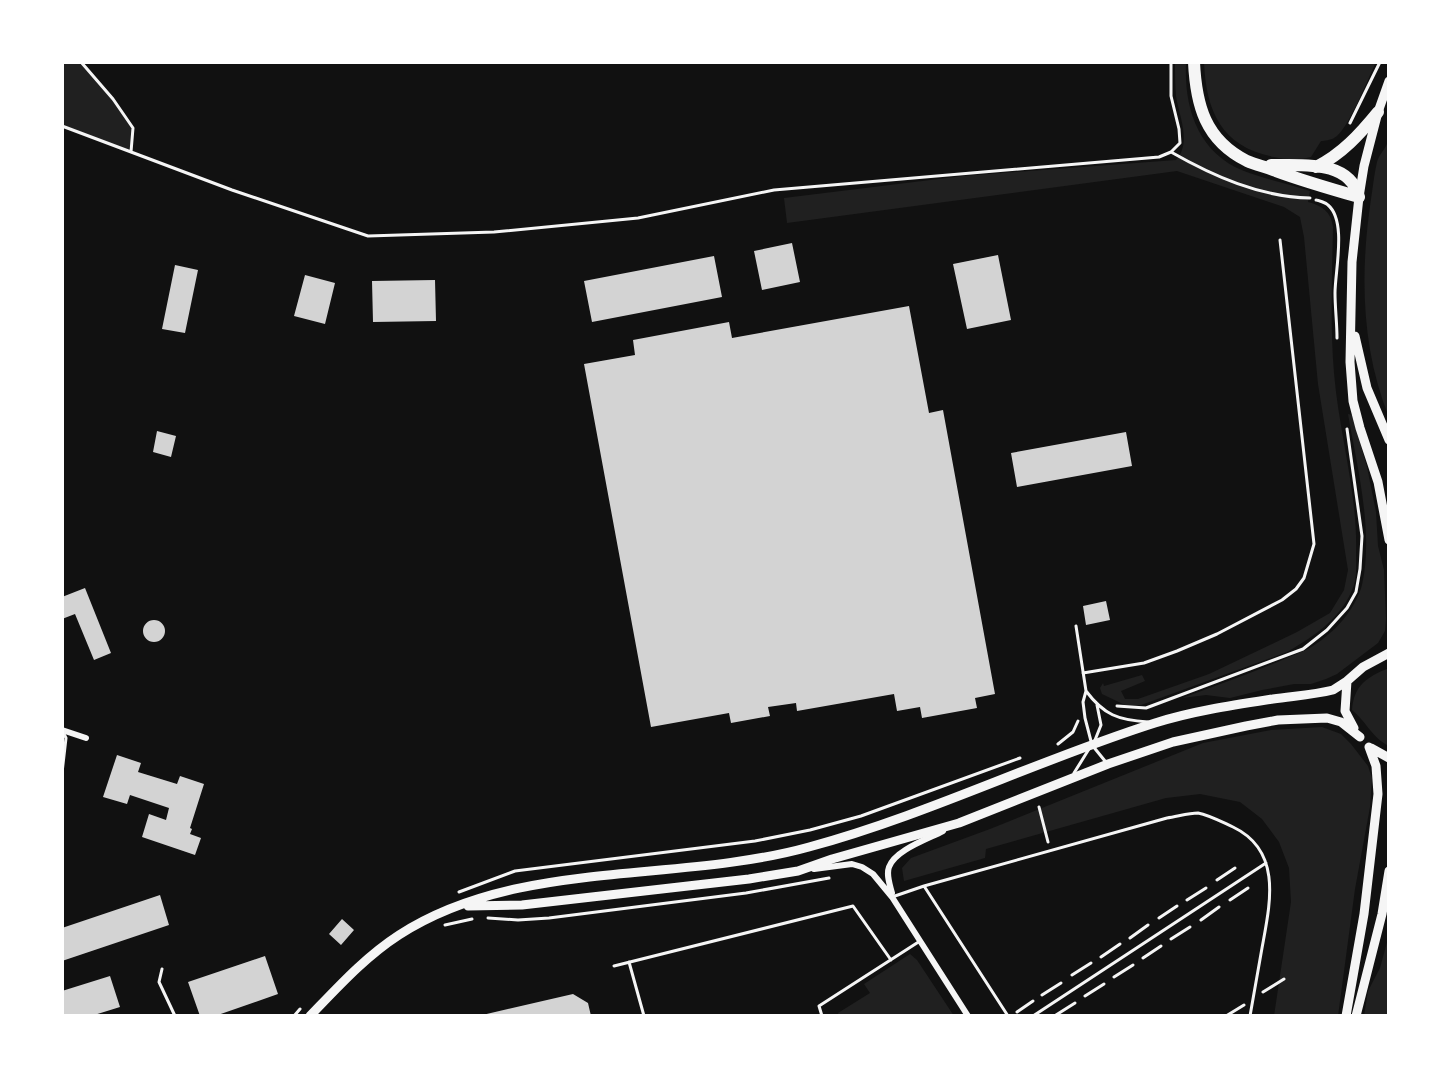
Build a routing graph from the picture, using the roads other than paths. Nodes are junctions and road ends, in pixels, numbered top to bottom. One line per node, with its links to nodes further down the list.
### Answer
1 (1194, 62): 4 (highway)
2 (1389, 81): 3 (main road)
3 (1378, 112): 5 (highway); 6 (main road)
4 (1260, 165): 5 (highway); 6 (highway)
5 (1316, 167): 6 (highway)
6 (1359, 197): 8 (main road)
7 (1280, 240): 13 (lane)
8 (1352, 325): 9 (main road); 10 (main road)
9 (1389, 440)
10 (1389, 540)
11 (1076, 626): 13 (lane)
12 (1386, 654): 14 (main road)
13 (1083, 673): 15 (lane)
14 (1347, 681): 17 (main road); 19 (main road)
15 (1086, 691): 16 (lane); 21 (lane)
16 (1097, 705): 17 (lane); 21 (lane)
17 (1156, 722): 21 (main road)
18 (62, 730): 20 (street); 25 (lane)
19 (1360, 737): 22 (main road); 24 (main road)
20 (86, 738)
21 (1092, 745): 24 (lane); 26 (lane); 33 (main road)
22 (1369, 747): 23 (main road); 47 (main road)
23 (1389, 758)
24 (1108, 764): 26 (main road)
25 (62, 773)
26 (1069, 780): 27 (main road)
27 (959, 823): 29 (main road); 32 (street)
28 (1266, 863): 31 (lane); 45 (lane); 46 (lane)
29 (798, 871): 32 (street); 33 (main road)
30 (1389, 871): 48 (main road)
31 (924, 886): 32 (lane); 44 (lane)
32 (892, 897): 34 (street)
33 (458, 907): 40 (main road)
34 (920, 941): 35 (lane); 43 (street)
35 (891, 960): 36 (lane); 42 (lane)
36 (629, 962): 37 (lane); 41 (lane)
37 (614, 966)
38 (162, 969): 39 (lane)
39 (175, 1016)
40 (310, 1016)
41 (644, 1016)
42 (822, 1016)
43 (968, 1016)
44 (1008, 1016)
45 (1033, 1016)
46 (1250, 1016)
47 (1346, 1016)
48 (1356, 1016)

